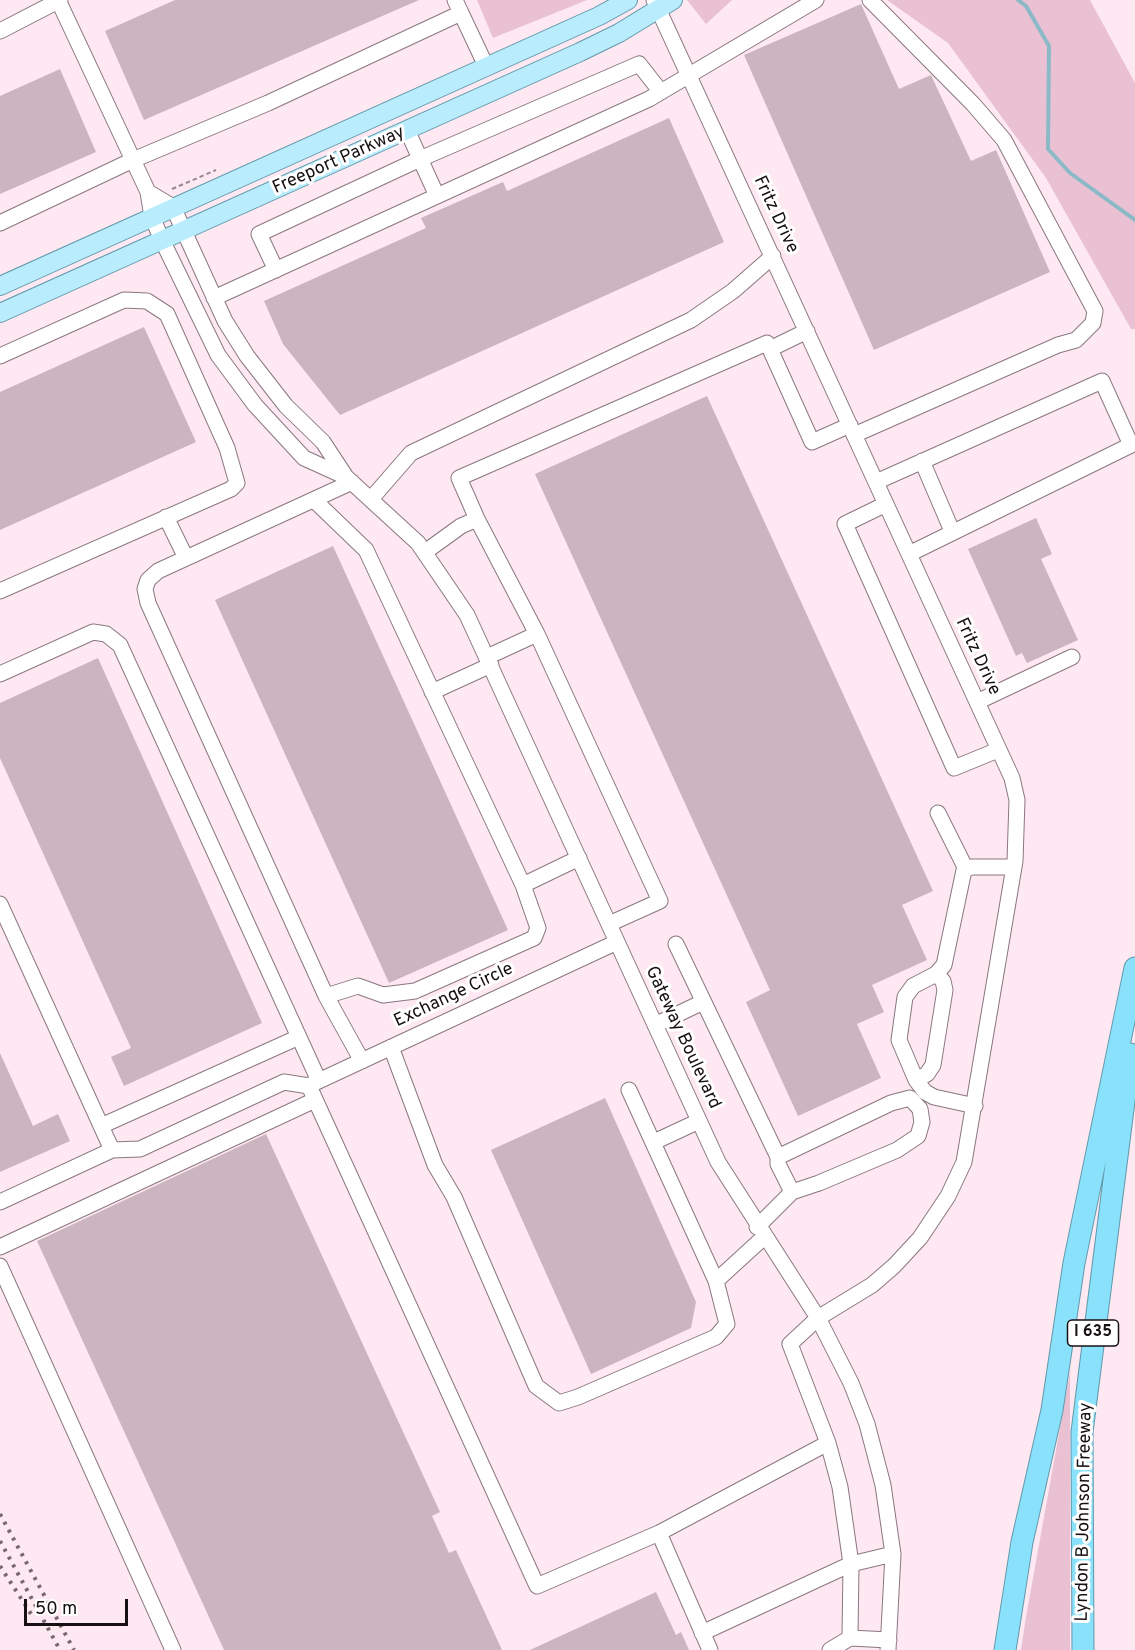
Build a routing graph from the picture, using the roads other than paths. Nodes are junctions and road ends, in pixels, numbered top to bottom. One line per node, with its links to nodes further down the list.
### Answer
1 (628, 0): 8 (main road, Freeport Parkway)
2 (816, 0): 9 (street)
3 (870, 0): 31 (street)
4 (59, 1): 7 (street); 13 (street, Gateway Boulevard)
5 (662, 3): 9 (street, Fritz Drive); 11 (main road, Freeport Parkway)
6 (458, 6): 8 (street); 13 (street)
7 (0, 31)
8 (486, 66): 16 (main road, Freeport Parkway)
9 (690, 75): 10 (street); 21 (street, Fritz Drive)
10 (661, 92): 12 (street); 15 (street)
11 (407, 130): 12 (street); 19 (main road, Freeport Parkway)
12 (420, 159): 15 (street); 22 (street)
13 (133, 160): 14 (street, Gateway Boulevard); 18 (street)
14 (148, 192): 16 (street); 17 (street, Gateway Boulevard)
15 (437, 196): 22 (street)
16 (173, 207): 17 (main road, Freeport Parkway); 19 (street, Gateway Boulevard)
17 (152, 217): 20 (street, Gateway Boulevard); 23 (main road, Freeport Parkway)
18 (0, 223)
19 (184, 231): 20 (main road, Freeport Parkway); 24 (street, Gateway Boulevard)
20 (162, 240): 25 (street, Gateway Boulevard); 26 (main road, Freeport Parkway)
21 (773, 256): 28 (street, Fritz Drive); 35 (street)
22 (276, 270): 24 (street)
23 (0, 286)
24 (214, 298): 33 (street, Gateway Boulevard)
25 (192, 304): 27 (street); 33 (street, Gateway Boulevard)
26 (0, 313)
27 (167, 314): 30 (street); 38 (street)
28 (807, 331): 29 (street); 31 (street, Fritz Drive)
29 (770, 349): 31 (street); 39 (street)
30 (0, 356)
31 (852, 430): 34 (street, Fritz Drive)
32 (922, 461): 34 (street); 40 (street); 40 (street)
33 (349, 480): 35 (street, Gateway Boulevard); 36 (street)
34 (876, 482): 37 (street, Fritz Drive)
35 (371, 499): 41 (street, Gateway Boulevard)
36 (314, 500): 43 (street); 49 (street)
37 (886, 504): 42 (street, Fritz Drive); 51 (street)
38 (166, 518): 43 (street); 44 (street)
39 (477, 519): 41 (street); 45 (street)
40 (952, 531): 42 (street)
41 (425, 552): 47 (street, Gateway Boulevard)
42 (909, 554): 50 (street, Fritz Drive)
43 (186, 558): 63 (street)
44 (0, 591)
45 (537, 634): 47 (street); 58 (street)
46 (1072, 657): 50 (street)
47 (489, 661): 49 (street); 53 (street, Gateway Boulevard)
48 (0, 674): 67 (street)
49 (432, 692): 56 (street)
50 (977, 702): 51 (street, Fritz Drive)
51 (998, 750): 54 (street, Fritz Drive)
52 (938, 813): 55 (street)
53 (579, 858): 56 (street); 58 (street, Gateway Boulevard)
54 (1014, 867): 55 (street); 75 (street, Fritz Drive)
55 (966, 869): 62 (street)
56 (523, 885): 63 (street)
57 (0, 904): 77 (street)
58 (609, 924): 59 (street, Gateway Boulevard)
59 (617, 942): 66 (street, Gateway Boulevard); 68 (street, Exchange Circle)
60 (676, 944): 64 (street)
61 (1135, 968): 98 (highway)
62 (936, 974): 70 (street); 70 (street)
63 (326, 996): 69 (street)
64 (703, 1002): 66 (street); 80 (street)
65 (1135, 1018): 99 (highway, Lyndon B Johnson Freeway / I 635)
66 (655, 1025): 76 (street, Gateway Boulevard)
67 (299, 1037): 71 (street); 77 (street)
68 (391, 1047): 69 (street, Exchange Circle); 86 (street)
69 (362, 1061): 71 (street, Exchange Circle)
70 (916, 1080): 73 (street)
71 (314, 1089): 79 (street); 84 (street, Exchange Circle); 89 (street)
72 (629, 1090): 78 (street)
73 (929, 1094): 74 (street); 75 (street)
74 (917, 1105): 80 (street); 81 (street)
75 (975, 1106): 87 (street, Fritz Drive)
76 (699, 1121): 78 (street); 83 (street, Gateway Boulevard)
77 (101, 1126): 79 (street)
78 (654, 1142): 86 (street)
79 (112, 1150): 82 (street)
80 (778, 1157): 81 (street)
81 (792, 1192): 83 (street)
82 (0, 1202)
83 (760, 1232): 86 (street); 87 (street, Gateway Boulevard)
84 (0, 1247)
85 (0, 1266): 95 (street)
86 (716, 1281)
87 (818, 1318): 88 (street, Fritz Drive); 90 (street, Gateway Boulevard)
88 (828, 1443): 89 (street); 91 (street)
89 (659, 1533): 92 (street)
90 (892, 1554): 91 (street); 94 (street, Gateway Boulevard)
91 (851, 1564): 92 (street); 93 (street)
92 (702, 1633): 96 (street)
93 (850, 1638): 94 (street); 97 (street)
94 (889, 1645)
95 (172, 1650)
96 (710, 1650)
97 (830, 1650)
98 (1005, 1650)
99 (1083, 1650)

